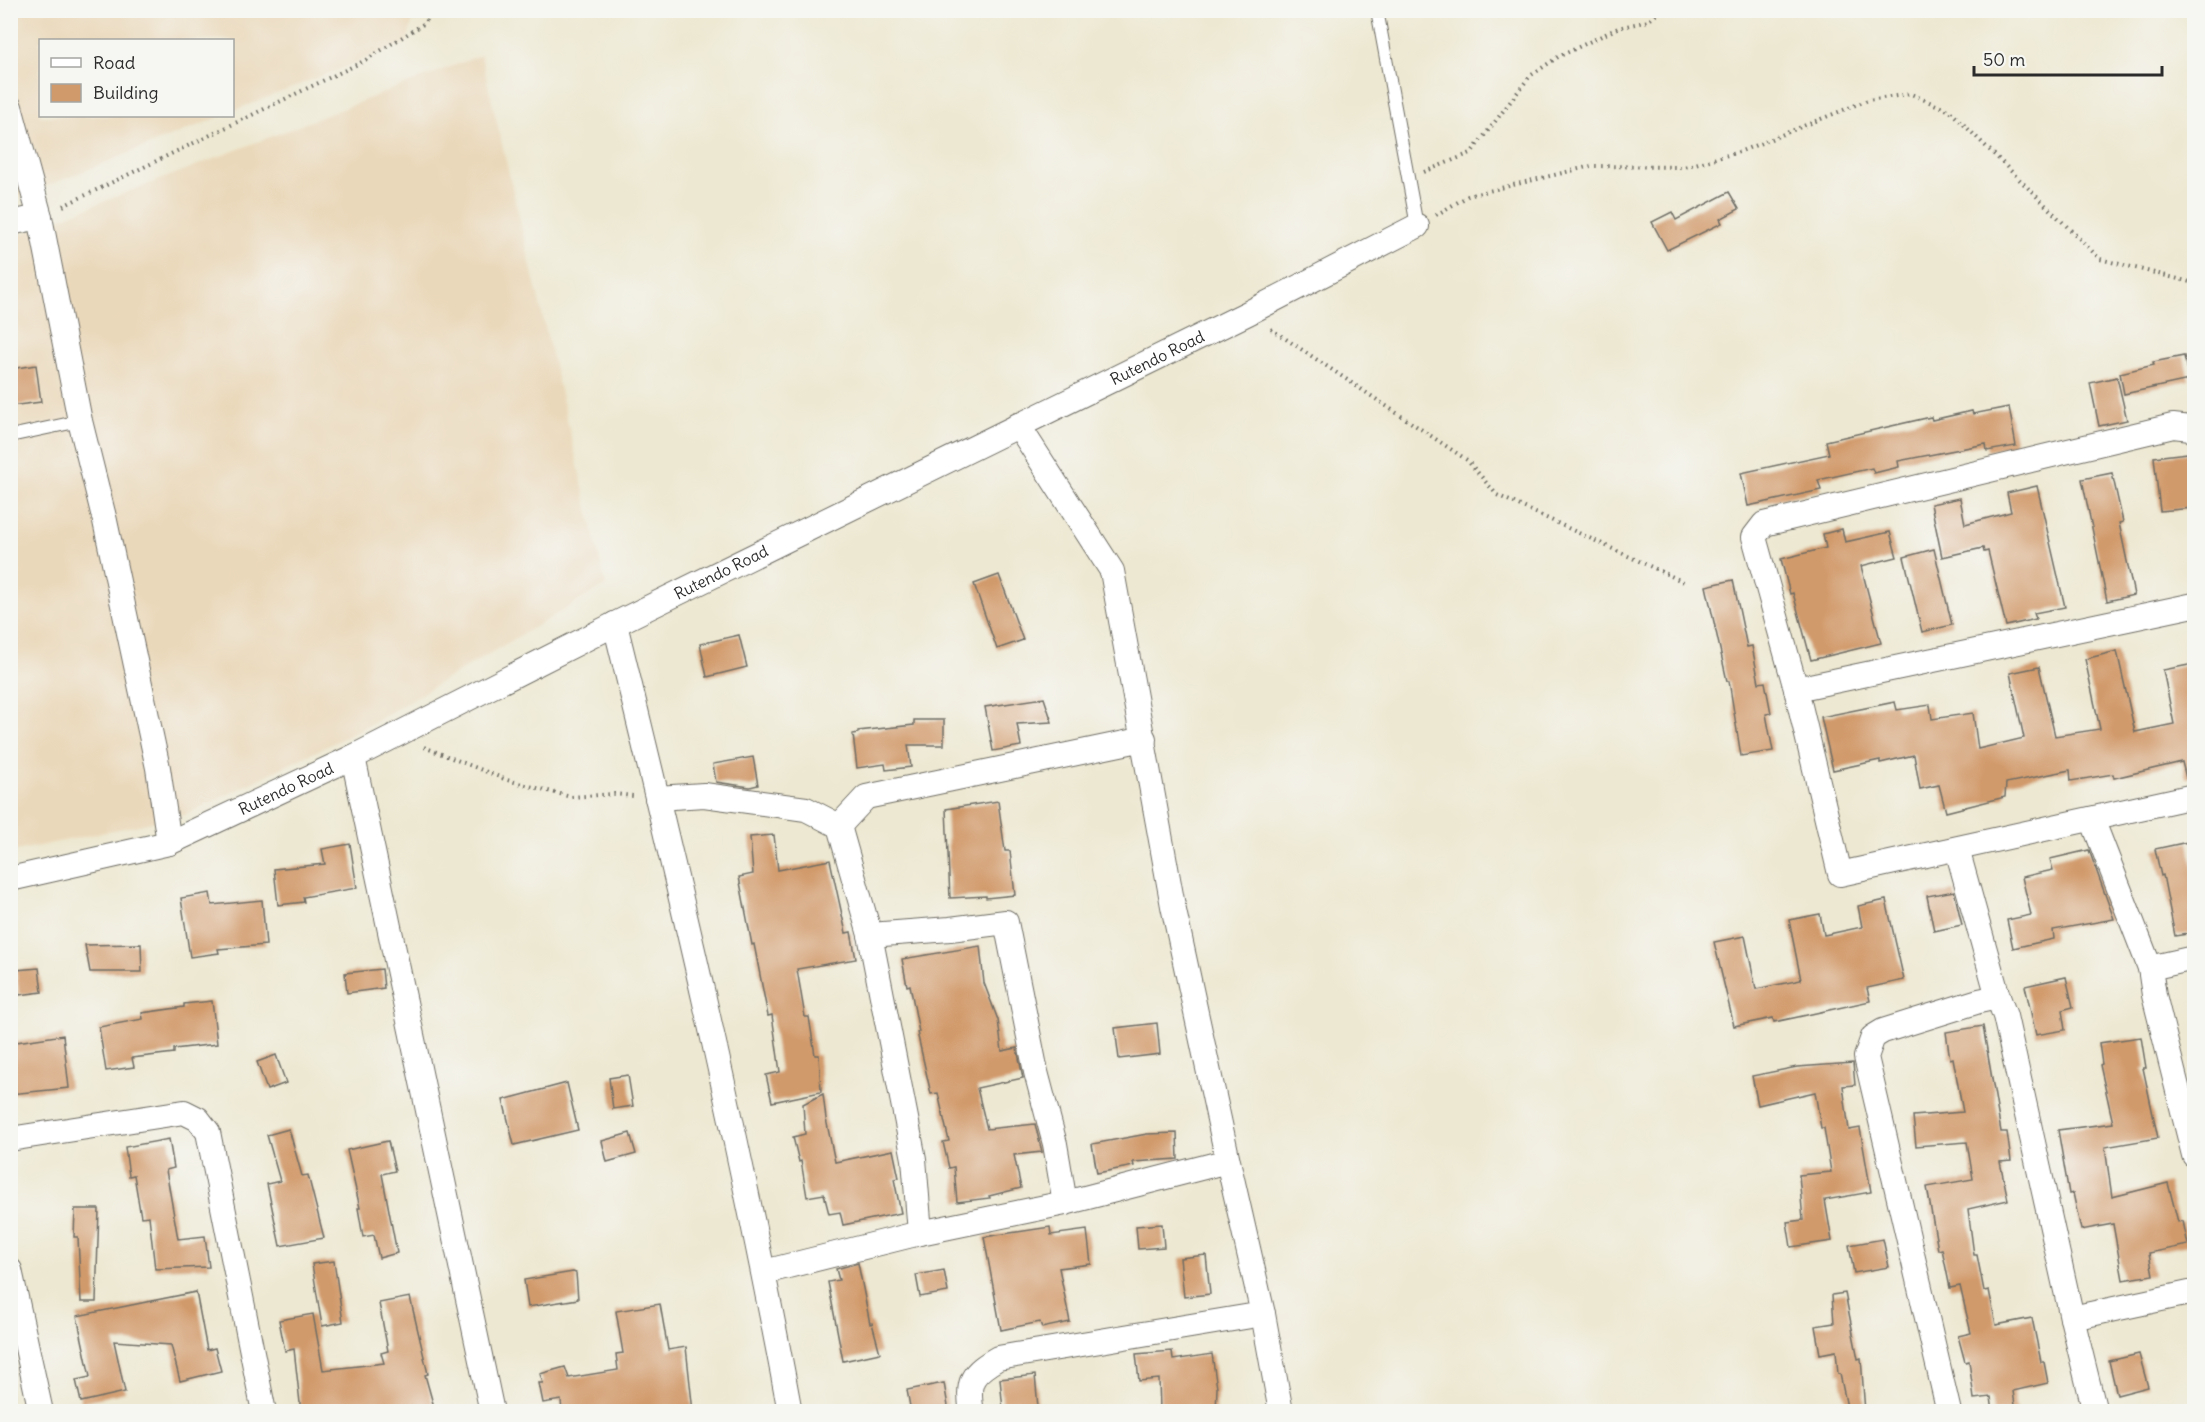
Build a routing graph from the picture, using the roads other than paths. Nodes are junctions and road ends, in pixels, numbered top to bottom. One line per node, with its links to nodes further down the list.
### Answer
1 (1377, 10): 5 (lane)
2 (10, 108): 3 (street)
3 (40, 216): 4 (street); 6 (street)
4 (10, 223)
5 (1417, 226): 7 (street, Rutendo Road)
6 (80, 421): 9 (lane); 19 (street)
7 (1018, 425): 11 (street, Rutendo Road); 13 (street)
8 (2194, 431): 12 (street)
9 (10, 436)
10 (2194, 605): 12 (street)
11 (615, 624): 14 (street, Rutendo Road); 16 (street)
12 (1796, 689): 20 (street)
13 (1144, 739): 18 (street); 28 (street)
14 (353, 757): 19 (street, Rutendo Road); 38 (street)
15 (2194, 796): 17 (street)
16 (657, 798): 18 (street); 32 (street)
17 (2092, 819): 20 (street); 24 (street)
18 (839, 826): 22 (street)
19 (169, 843): 21 (street, Rutendo Road)
20 (1957, 849): 25 (street)
21 (10, 879)
22 (870, 935): 29 (street); 30 (street)
23 (2194, 958): 24 (street)
24 (2150, 968): 27 (street)
25 (1998, 997): 35 (street); 42 (street)
26 (10, 1139): 37 (street)
27 (2194, 1155)
28 (1228, 1161): 29 (street); 34 (street)
29 (1065, 1203): 30 (street)
30 (920, 1233): 32 (street)
31 (10, 1270): 36 (street)
32 (764, 1272): 39 (street)
33 (2194, 1292): 35 (street)
34 (1263, 1314): 40 (street); 41 (street)
35 (2072, 1318): 43 (street)
36 (41, 1412)
37 (264, 1412)
38 (492, 1412)
39 (790, 1412)
40 (972, 1412)
41 (1281, 1412)
42 (1949, 1412)
43 (2096, 1412)

